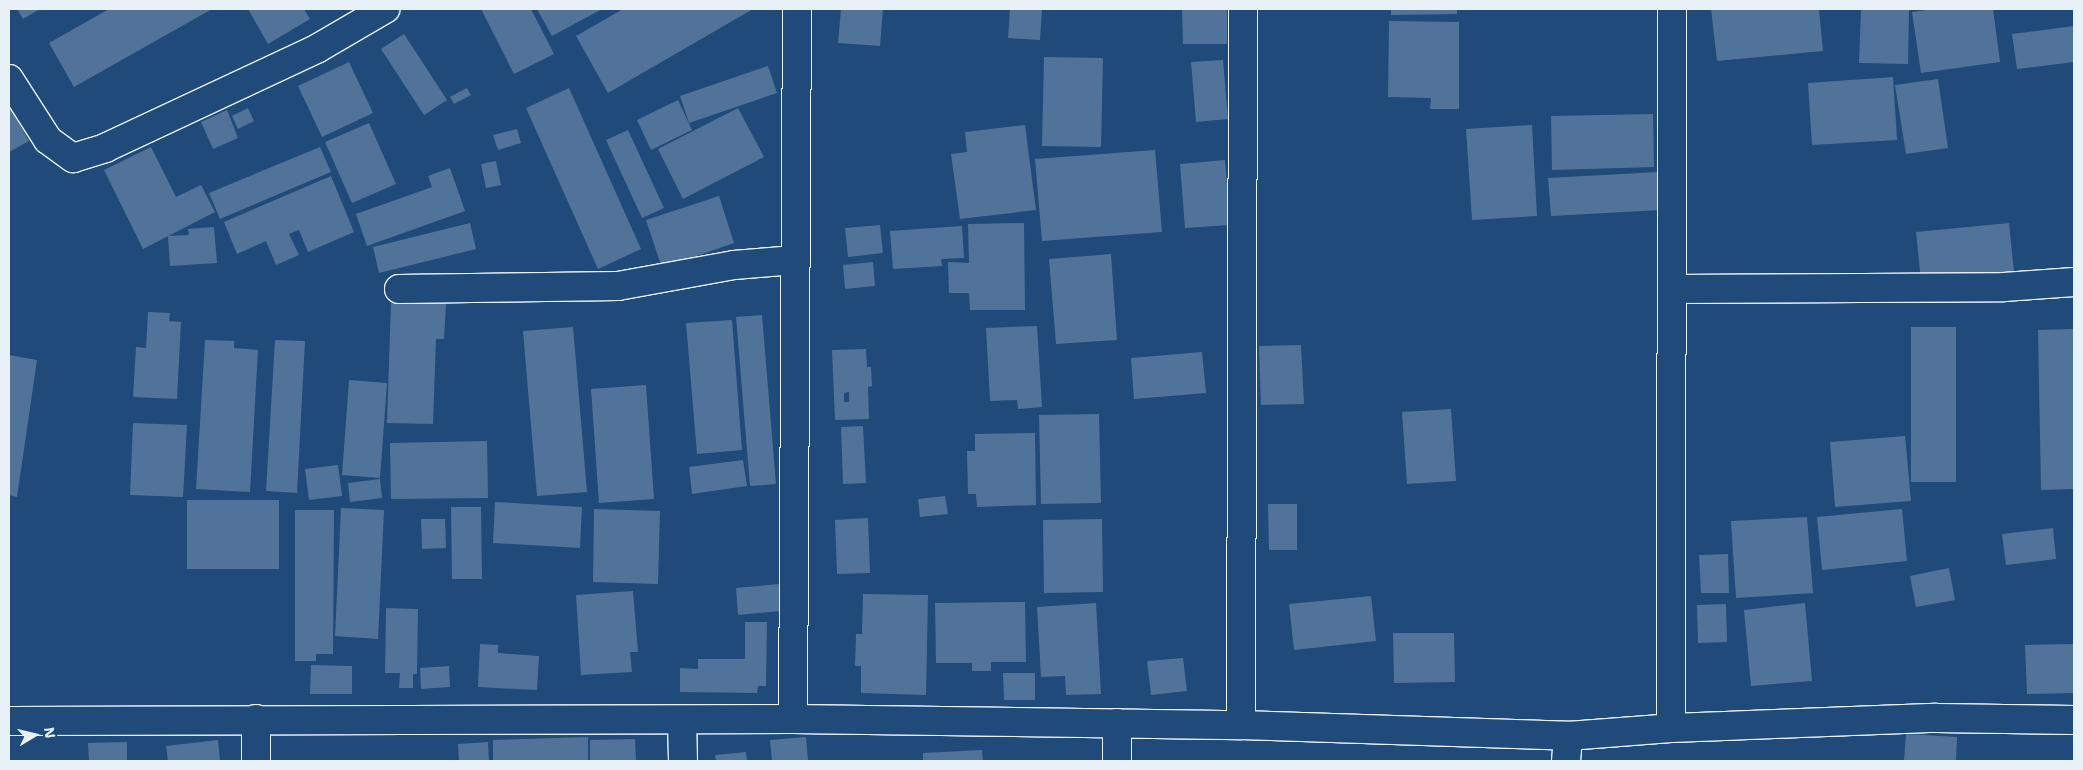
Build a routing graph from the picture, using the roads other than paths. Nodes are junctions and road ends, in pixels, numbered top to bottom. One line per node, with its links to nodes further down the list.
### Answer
1 (385, 9): 5 (street)
2 (797, 9): 6 (street)
3 (1243, 9): 16 (street)
4 (1672, 9): 9 (street)
5 (9, 79)
6 (796, 260): 8 (street); 11 (street)
7 (2074, 282): 9 (street)
8 (399, 289)
9 (1672, 289): 17 (street)
10 (256, 719): 12 (street); 14 (street); 19 (street)
11 (793, 719): 12 (street); 15 (street)
12 (682, 720): 20 (street)
13 (2074, 720): 17 (street)
14 (9, 721)
15 (1117, 723): 16 (street); 21 (street)
16 (1241, 724): 18 (street)
17 (1671, 728): 18 (street)
18 (1567, 749)
19 (256, 761)
20 (683, 761)
21 (1117, 761)

